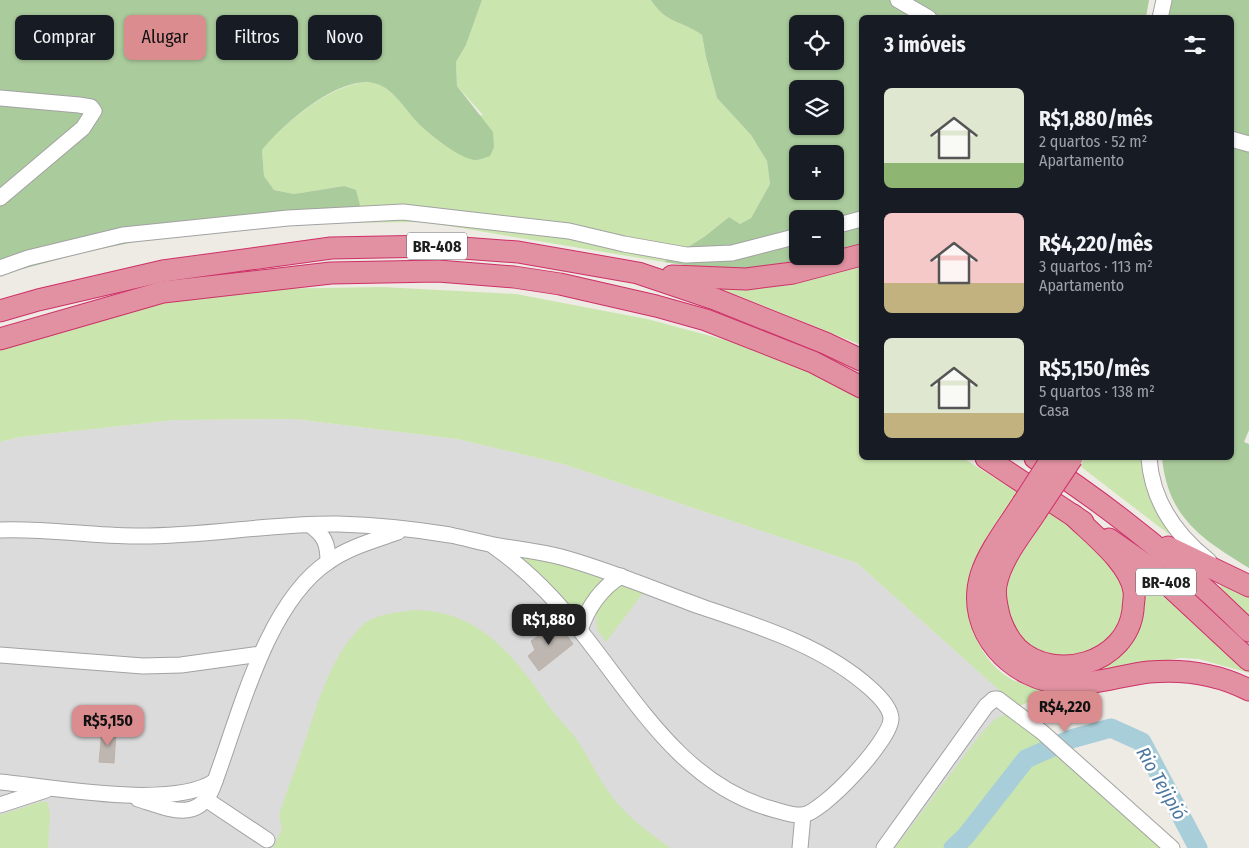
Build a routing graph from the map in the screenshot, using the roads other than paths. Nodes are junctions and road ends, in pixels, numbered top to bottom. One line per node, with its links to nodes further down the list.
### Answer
1 (898, 0): 3 (street)
2 (1164, 0): 4 (street)
3 (924, 15)
4 (1161, 15)
5 (0, 98): 8 (street)
6 (1234, 140): 7 (street)
7 (1249, 144)
8 (0, 198)
9 (859, 220): 10 (street)
10 (844, 224)
11 (789, 238): 13 (street)
12 (859, 256): 14 (highway)
13 (0, 268)
14 (638, 273): 15 (highway, BR-408); 17 (highway, BR-408)
15 (0, 311)
16 (0, 339): 18 (highway)
17 (859, 359)
18 (859, 386)
19 (989, 460): 25 (highway, BR-408)
20 (1038, 460): 29 (highway, BR-408)
21 (1051, 460): 24 (highway, bridge)
22 (1070, 460): 24 (highway, bridge)
23 (1149, 460): 33 (street)
24 (1029, 507): 25 (highway); 39 (highway)
25 (1073, 515): 38 (highway, BR-408)
26 (310, 525): 27 (street); 28 (street); 31 (street)
27 (404, 530): 30 (street); 31 (street)
28 (1, 534)
29 (1141, 534): 33 (highway); 35 (highway, BR-408)
30 (492, 545): 32 (street); 34 (street)
31 (328, 562): 36 (street)
32 (621, 576): 34 (street); 46 (street)
33 (1240, 581)
34 (580, 630): 46 (street)
35 (1249, 631)
36 (261, 654): 37 (street); 40 (street)
37 (0, 655)
38 (1249, 660)
39 (1249, 690)
40 (215, 781): 43 (street); 44 (street)
41 (0, 782): 42 (street)
42 (56, 788): 43 (street); 45 (street)
43 (125, 794): 44 (street)
44 (207, 800): 47 (street)
45 (0, 805)
46 (803, 815): 48 (street)
47 (267, 840)
48 (800, 848)
49 (884, 848): 50 (street)
50 (1172, 848)

